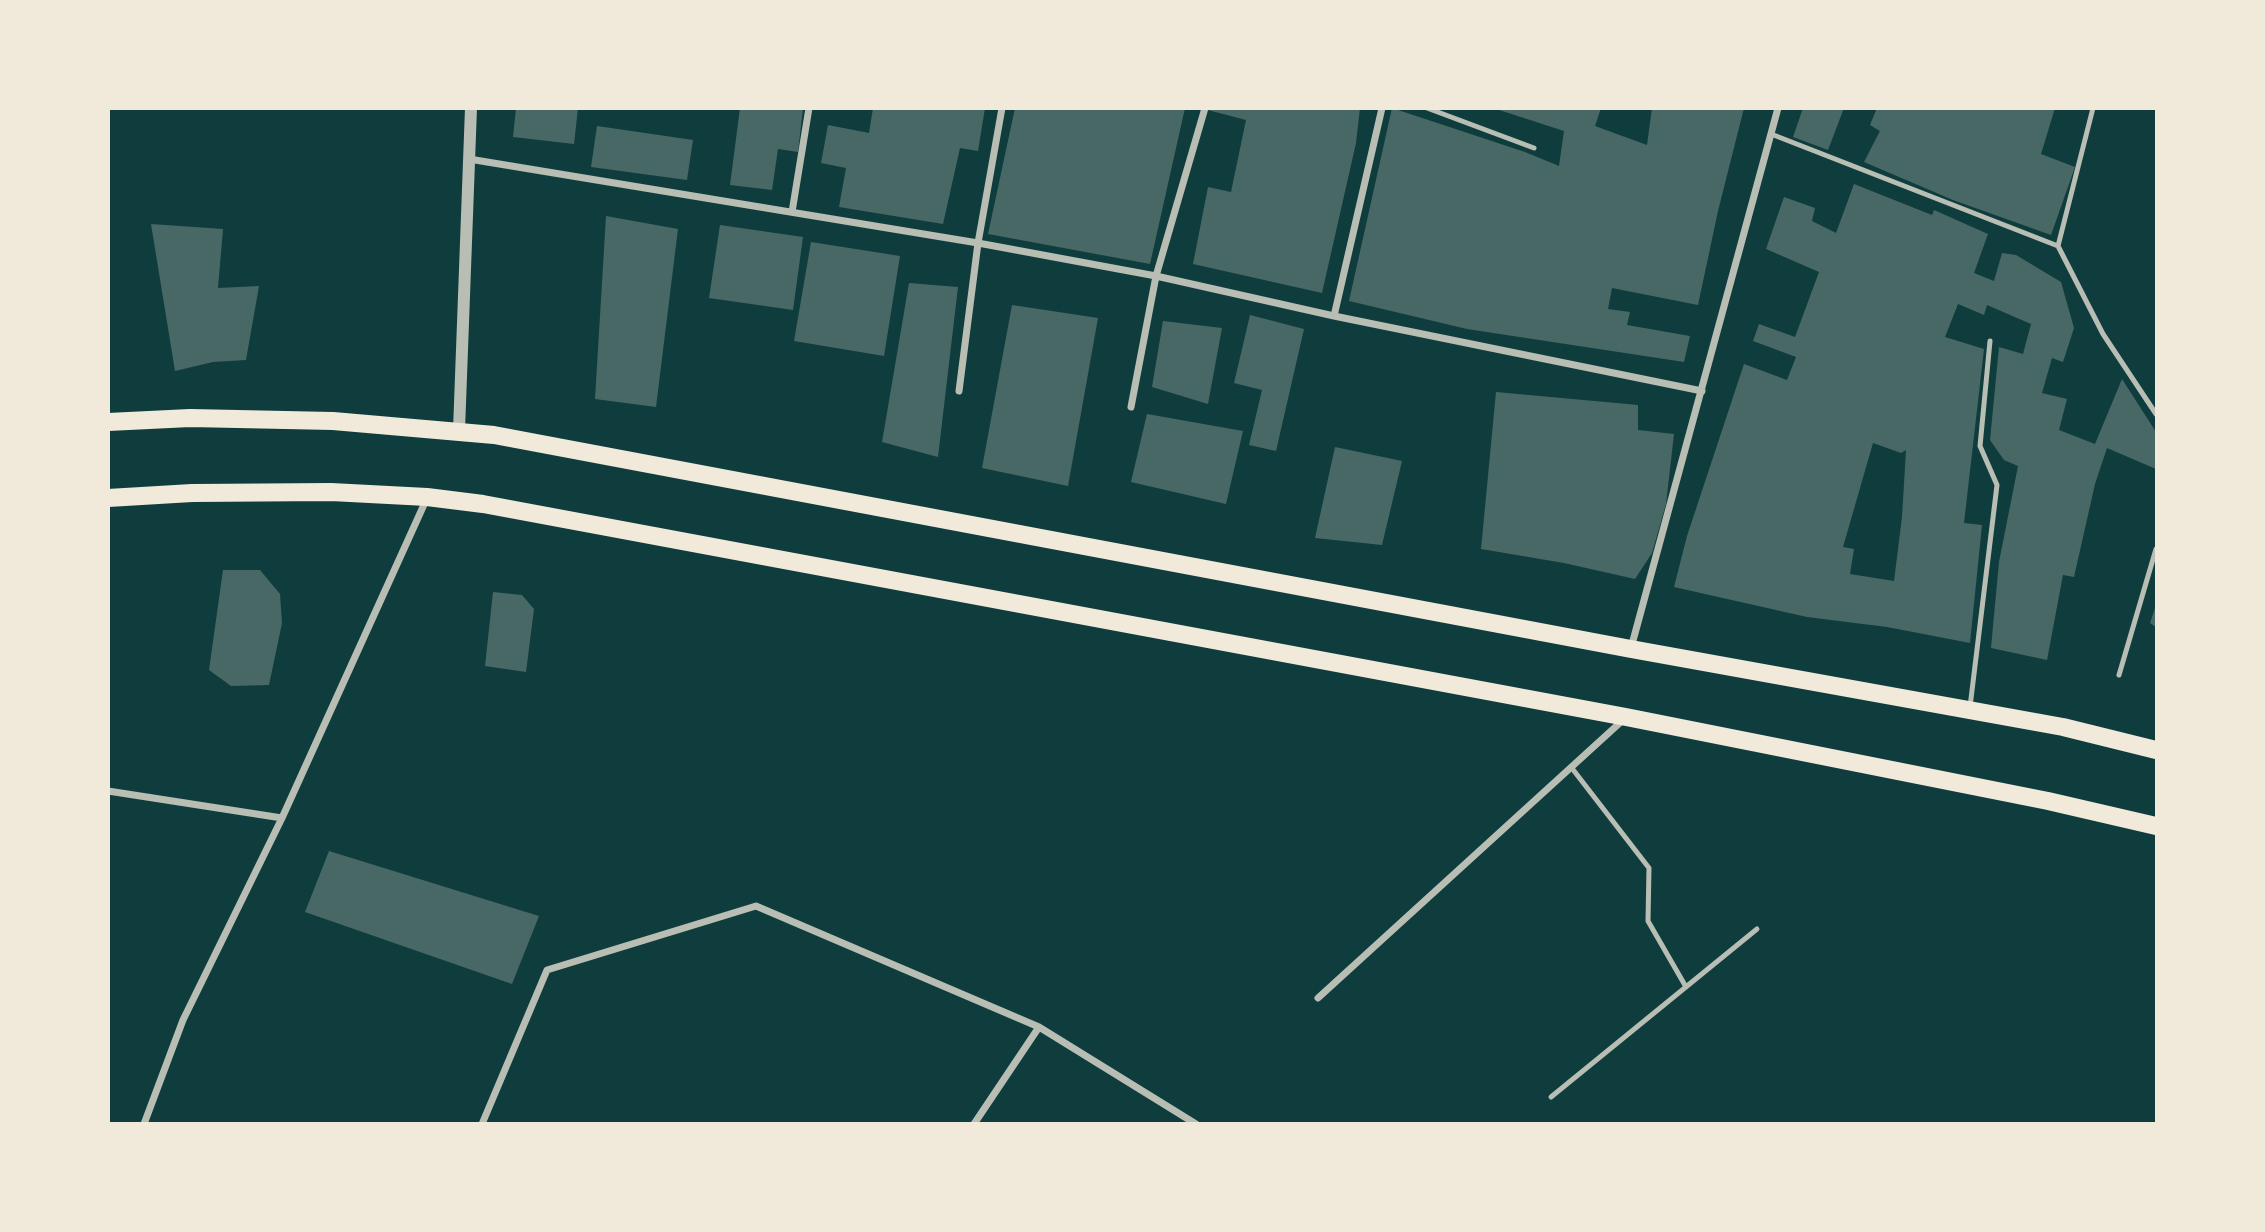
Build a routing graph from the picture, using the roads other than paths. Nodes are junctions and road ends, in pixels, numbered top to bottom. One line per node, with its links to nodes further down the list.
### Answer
1 (471, 108): 11 (street)
2 (809, 108): 12 (street)
3 (1002, 108): 13 (street)
4 (1205, 108): 15 (street)
5 (1382, 108): 16 (street)
6 (1427, 108): 10 (lane)
7 (1779, 108): 9 (street)
8 (2092, 108): 14 (lane)
9 (1771, 134): 14 (lane); 19 (street)
10 (1534, 148)
11 (469, 159): 12 (street); 23 (street)
12 (792, 212): 13 (street)
13 (978, 243): 15 (street); 18 (street)
14 (2058, 246): 21 (lane)
15 (1157, 276): 16 (street); 20 (street)
16 (1334, 316): 19 (street)
17 (1990, 341): 29 (lane)
18 (959, 391)
19 (1702, 391): 27 (street)
20 (1131, 407)
21 (2157, 414)
22 (108, 422): 23 (main road)
23 (459, 430): 27 (main road)
24 (427, 497): 25 (main road); 30 (main road); 34 (street)
25 (108, 498)
26 (2157, 549): 28 (lane)
27 (1631, 649): 29 (main road)
28 (2119, 674)
29 (1969, 710): 31 (main road)
30 (1626, 717): 32 (street); 35 (main road)
31 (2157, 750)
32 (1572, 767): 37 (lane); 38 (street)
33 (108, 790): 34 (street)
34 (282, 818): 41 (street)
35 (2157, 826)
36 (1757, 929): 37 (lane)
37 (1686, 987): 40 (lane)
38 (1318, 998)
39 (1039, 1027): 42 (street); 43 (street); 44 (street)
40 (1551, 1097)
41 (144, 1124)
42 (482, 1124)
43 (974, 1124)
44 (1196, 1124)

